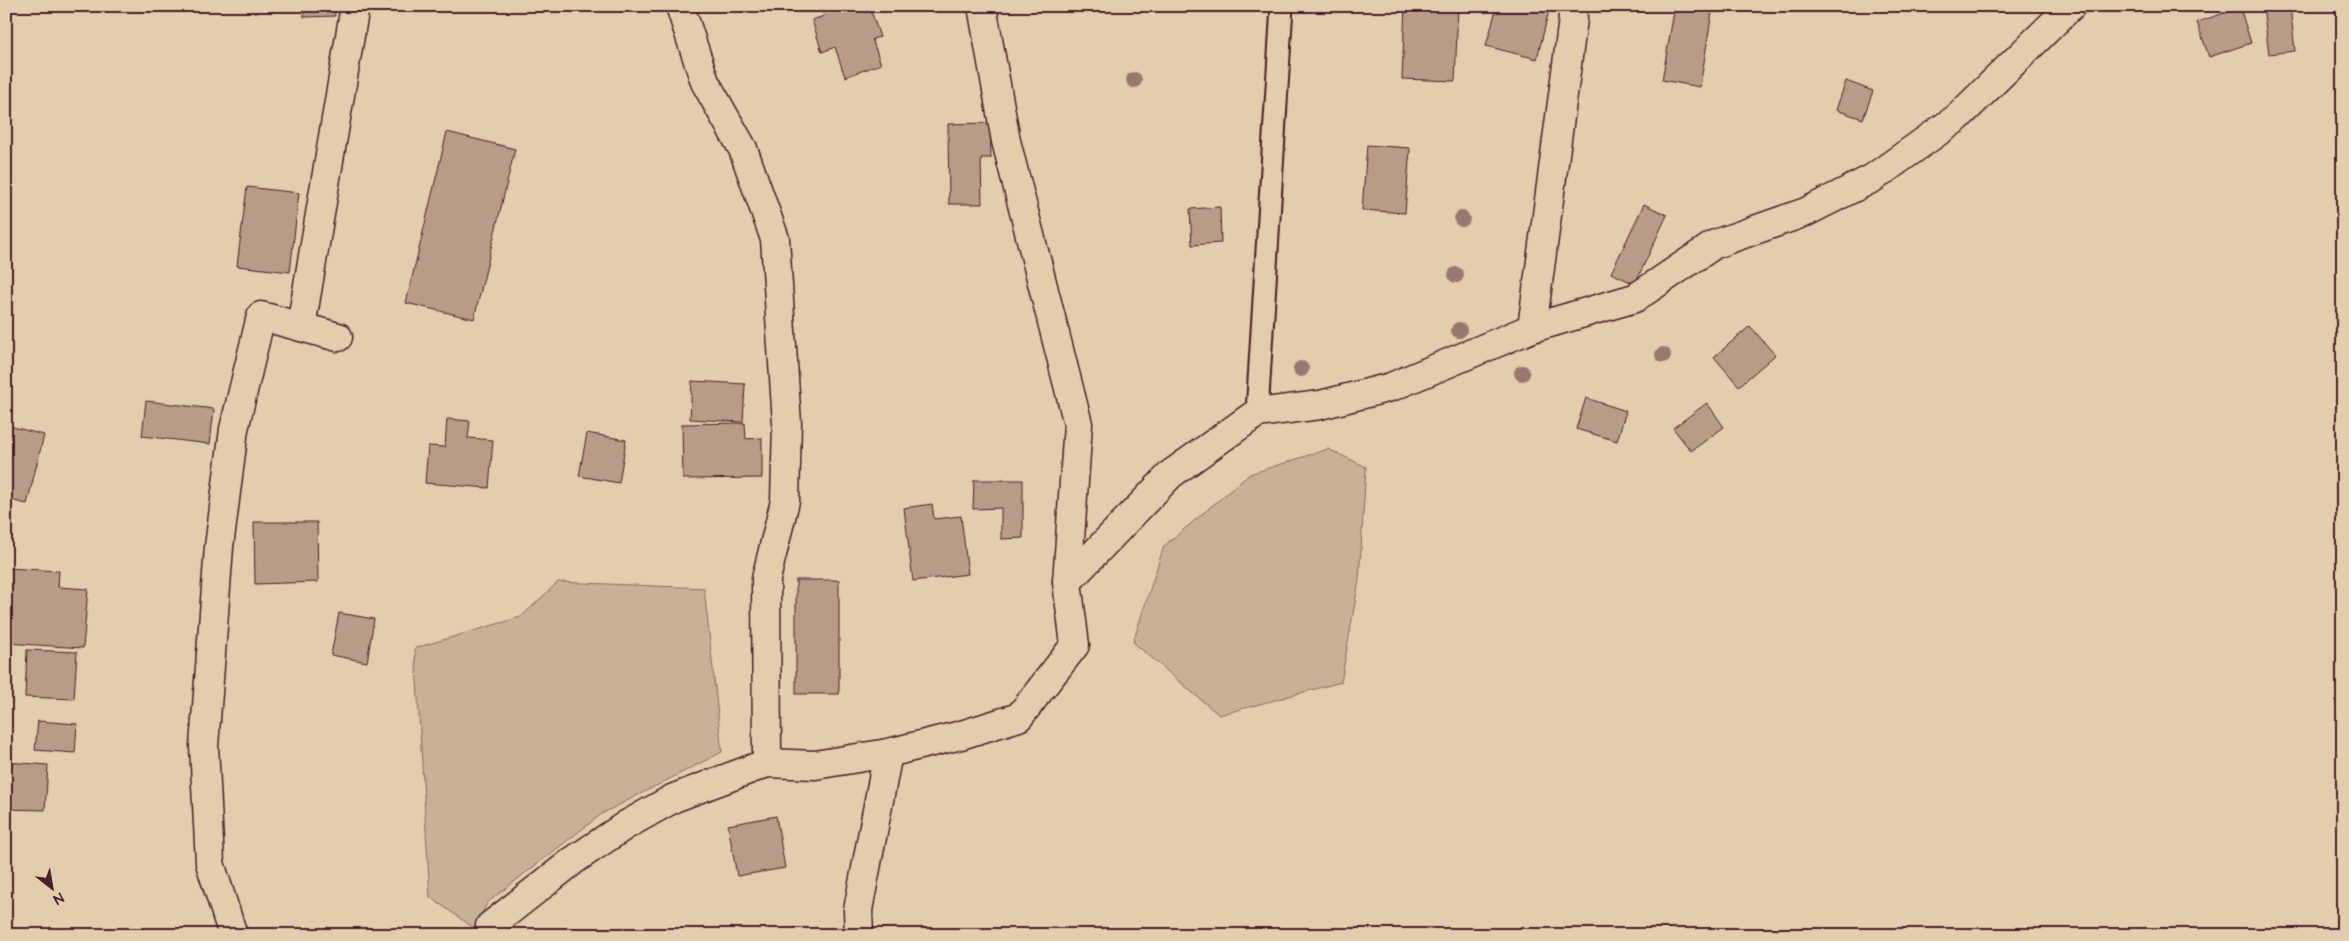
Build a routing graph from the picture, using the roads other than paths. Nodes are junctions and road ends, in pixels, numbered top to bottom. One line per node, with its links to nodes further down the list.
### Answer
1 (355, 6): 7 (street)
2 (680, 6): 13 (street)
3 (982, 6): 11 (street)
4 (1282, 6): 10 (lane)
5 (1572, 6): 8 (street)
6 (2071, 6): 8 (street)
7 (301, 327): 9 (street); 14 (street)
8 (1532, 328): 10 (street)
9 (338, 336)
10 (1257, 413): 11 (street)
11 (1067, 582): 12 (street)
12 (888, 753): 13 (street); 16 (street)
13 (767, 763): 15 (street)
14 (232, 935)
15 (489, 935)
16 (859, 935)

